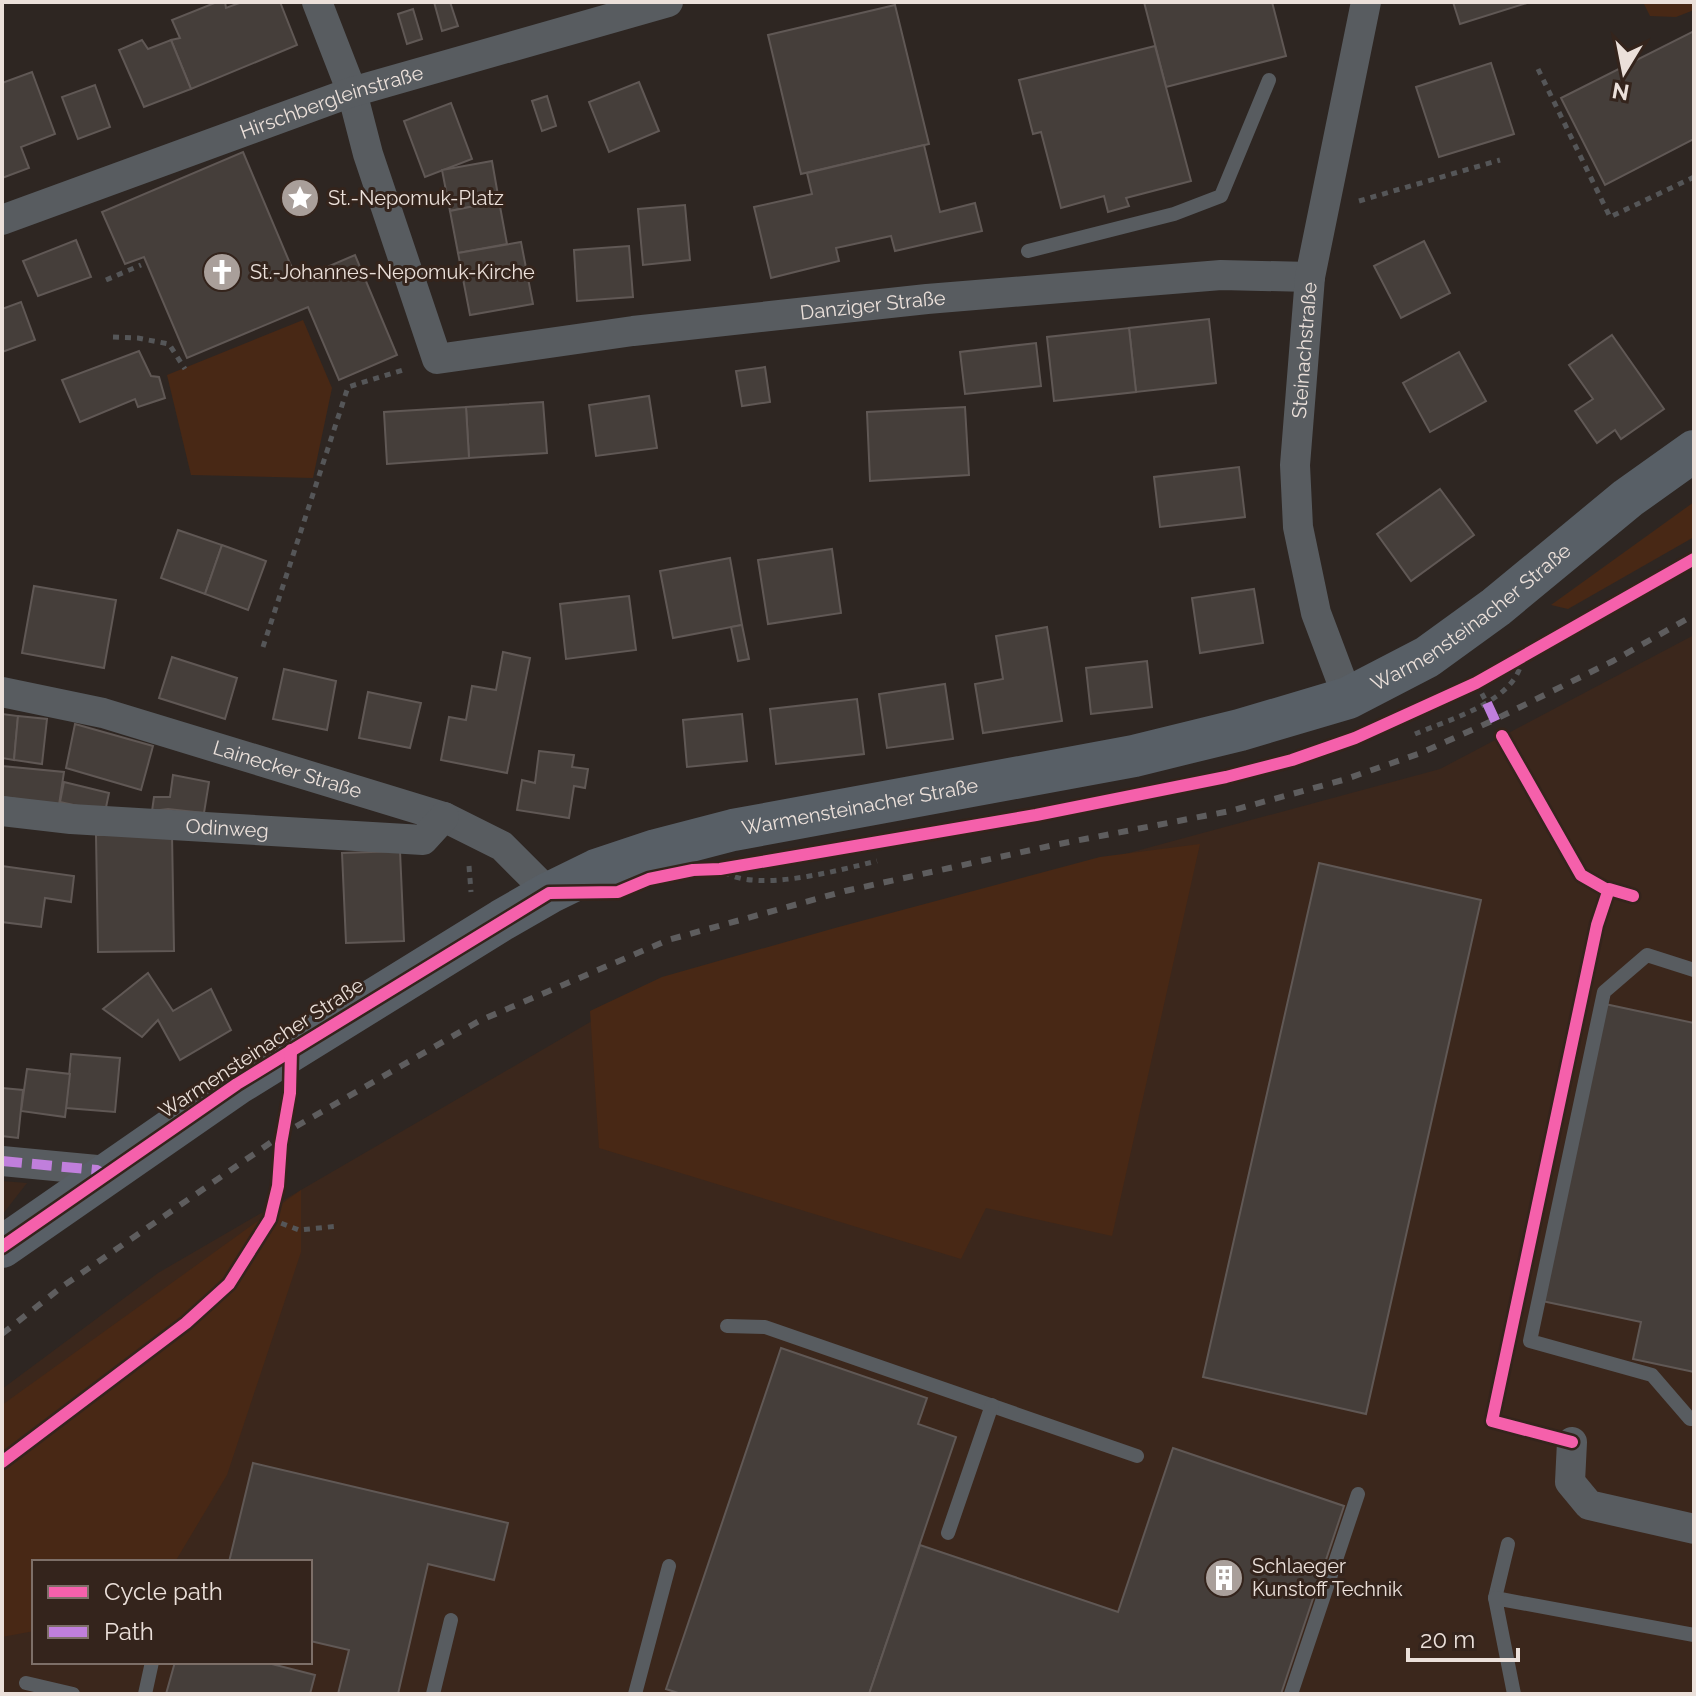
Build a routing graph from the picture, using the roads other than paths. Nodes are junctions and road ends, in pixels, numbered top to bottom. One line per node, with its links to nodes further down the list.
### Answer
1 (317, 2): 5 (street)
2 (668, 2): 5 (street, Hirschbergleinstraße)
3 (1366, 2): 8 (street, Steinachstraße)
4 (1269, 80): 7 (lane)
5 (352, 92): 6 (street, Hirschbergleinstraße); 8 (street, Danziger Straße)
6 (2, 220)
7 (1028, 251)
8 (1310, 277): 11 (street, Steinachstraße)
9 (1694, 451): 11 (street, Warmensteinacher Straße)
10 (2, 692): 13 (street, Lainecker Straße)
11 (1348, 698): 14 (street, Warmensteinacher Straße)
12 (2, 811): 13 (street, Odinweg)
13 (457, 823): 14 (street, Lainecker Straße)
14 (549, 893): 17 (street, Warmensteinacher Straße)
15 (1694, 970): 21 (lane)
16 (2, 1161): 17 (street)
17 (106, 1175): 18 (street, Warmensteinacher Straße)
18 (2, 1247)
19 (727, 1326): 20 (lane)
20 (992, 1405): 23 (lane); 26 (lane)
21 (1694, 1419)
22 (1572, 1442): 25 (street)
23 (1137, 1456)
24 (1358, 1494): 38 (lane)
25 (1694, 1529)
26 (948, 1533)
27 (1508, 1544): 29 (lane)
28 (669, 1566): 37 (lane)
29 (1495, 1598): 31 (lane); 39 (lane)
30 (451, 1620): 36 (lane)
31 (1694, 1635)
32 (152, 1664): 35 (lane)
33 (26, 1683): 34 (lane)
34 (73, 1694)
35 (145, 1694)
36 (433, 1694)
37 (635, 1694)
38 (1291, 1694)
39 (1514, 1694)

